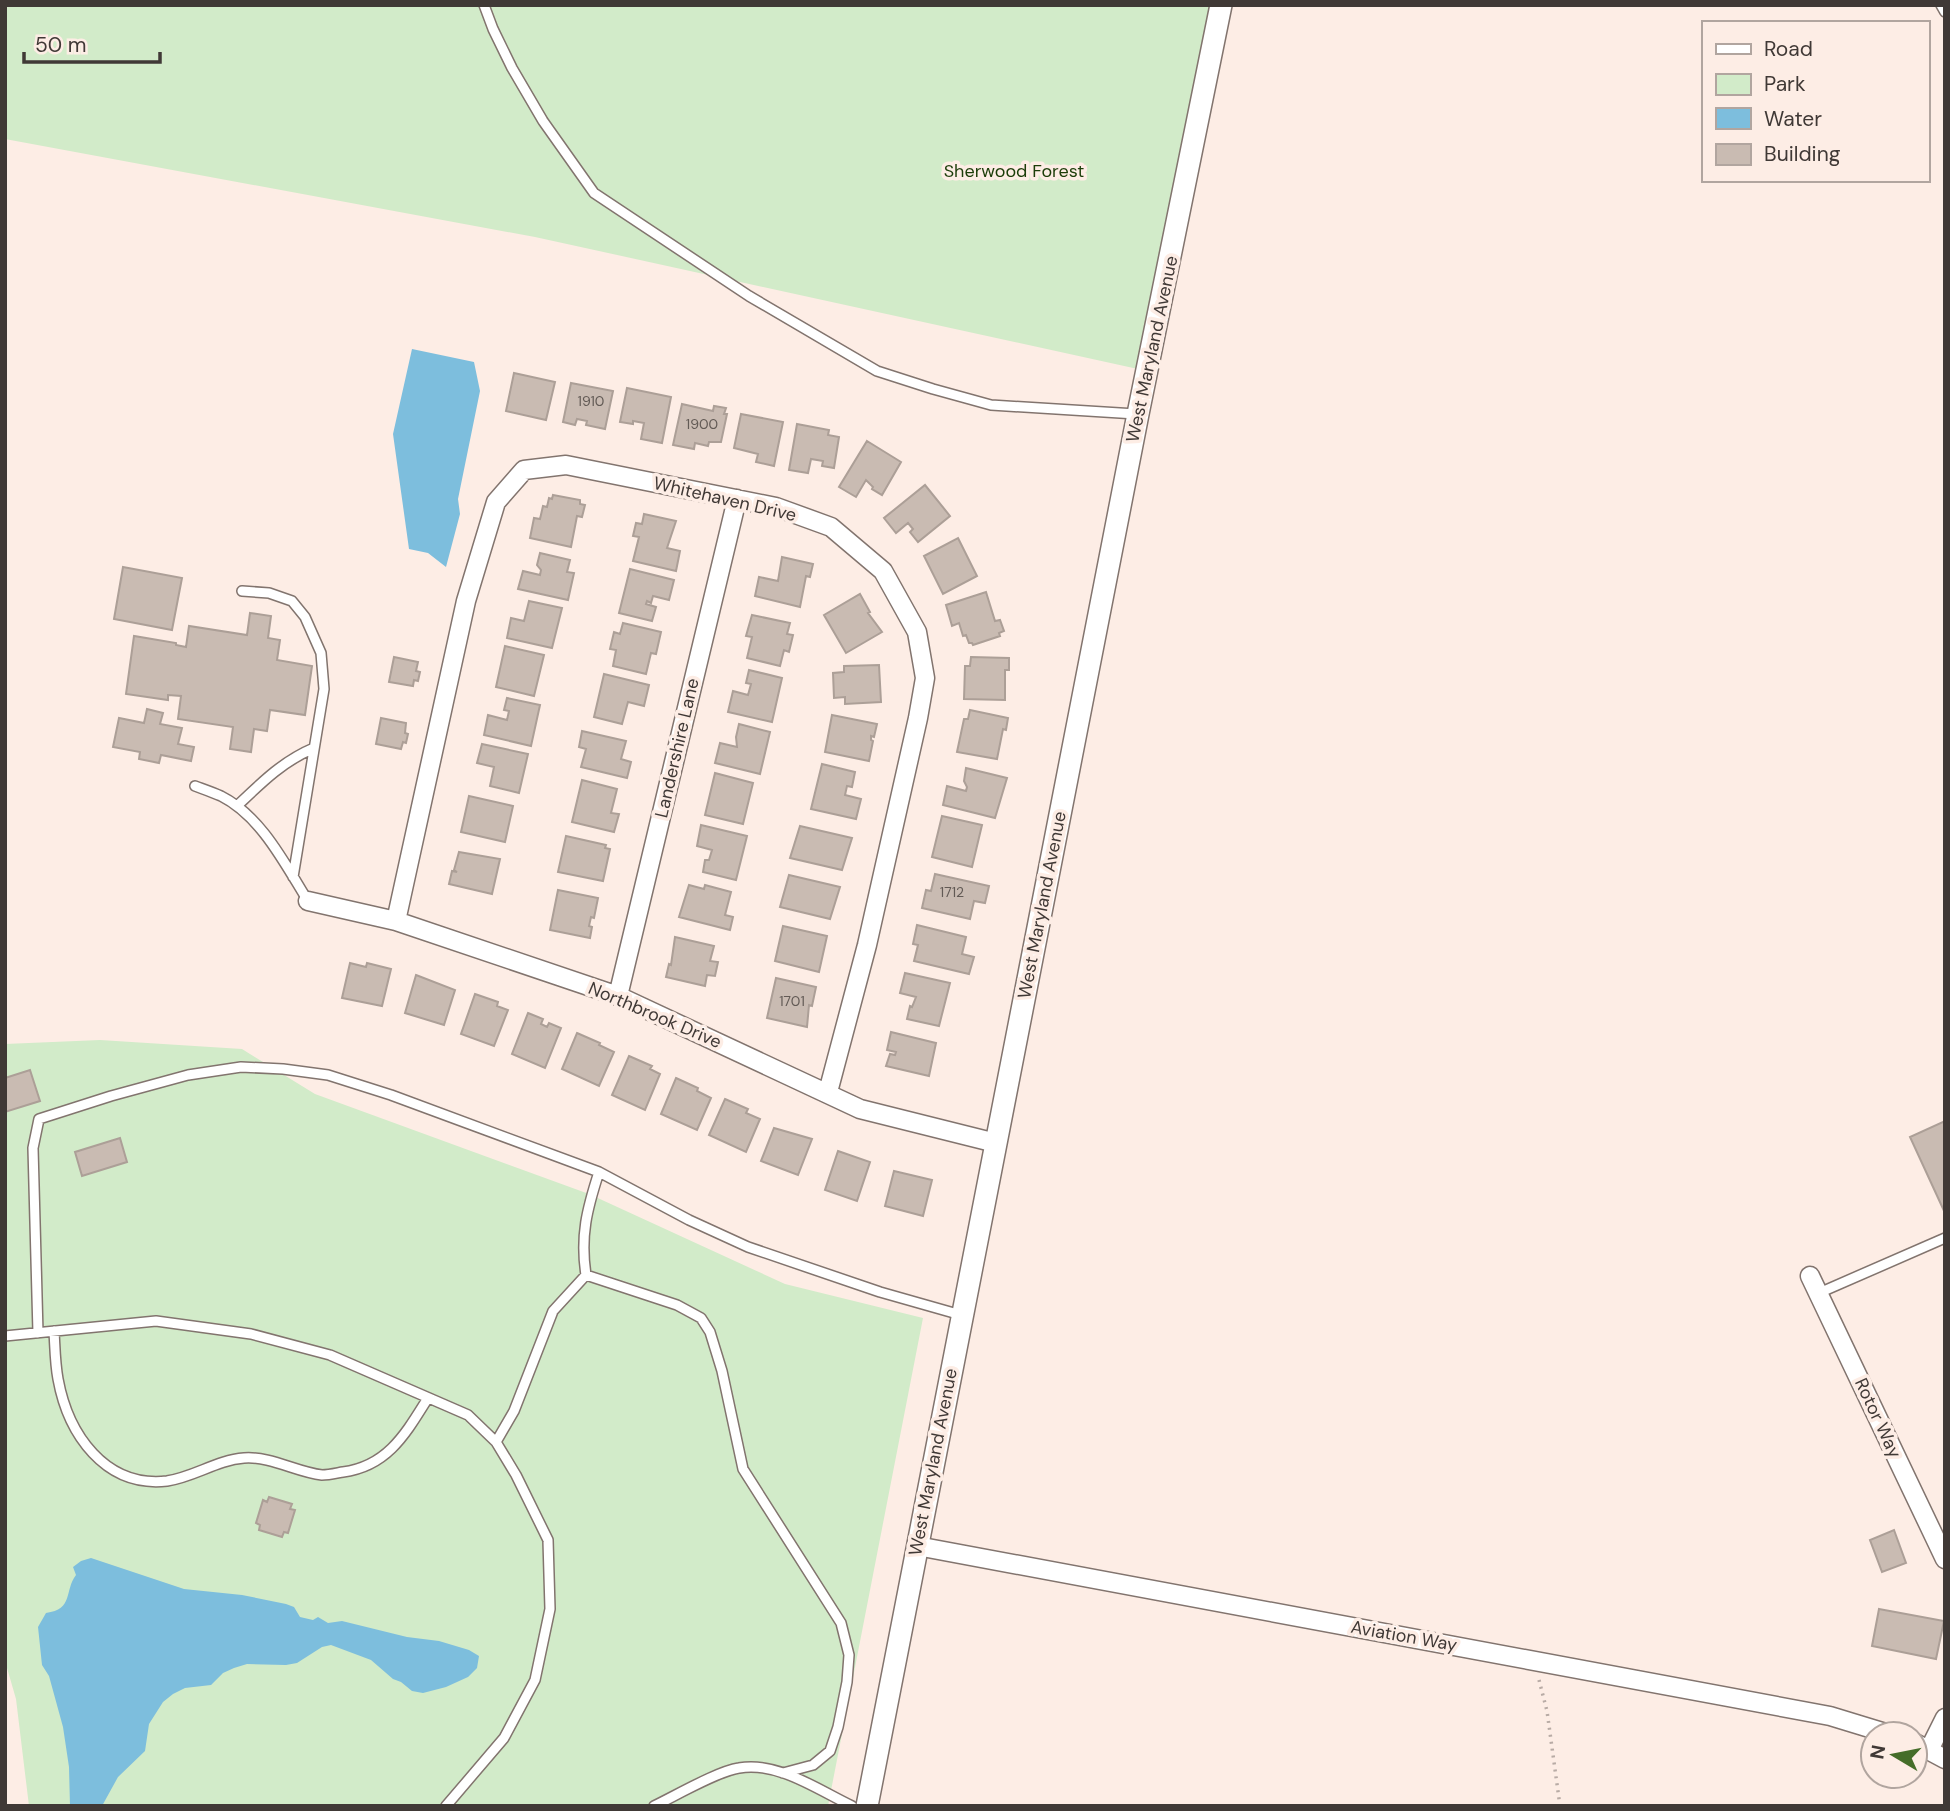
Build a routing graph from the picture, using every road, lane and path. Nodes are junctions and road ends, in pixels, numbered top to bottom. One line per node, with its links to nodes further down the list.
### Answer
1 (484, 5): 5 (lane)
2 (1221, 5): 5 (street, West Maryland Avenue)
3 (1941, 5): 4 (lane)
4 (1945, 12)
5 (1138, 414): 16 (street, West Maryland Avenue)
6 (737, 499): 13 (street, Whitehaven Drive); 14 (street, Landershire Lane); 15 (street, Whitehaven Drive)
7 (242, 591): 8 (lane)
8 (314, 748): 10 (lane); 11 (lane)
9 (195, 786): 10 (lane)
10 (237, 806): 11 (lane)
11 (293, 877): 12 (lane)
12 (308, 901): 13 (street, Northbrook Drive)
13 (396, 921): 14 (street, Northbrook Drive)
14 (618, 996): 15 (street, Northbrook Drive)
15 (828, 1092): 16 (street, Northbrook Drive)
16 (996, 1143): 22 (street, West Maryland Avenue)
17 (599, 1172): 19 (lane); 22 (lane); 24 (lane)
18 (1945, 1238): 21 (lane)
19 (586, 1275): 27 (lane); 36 (lane)
20 (1811, 1276): 21 (street, Rotor Way)
21 (1819, 1293): 29 (street, Rotor Way)
22 (961, 1315): 28 (street, West Maryland Avenue)
23 (54, 1331): 24 (lane); 26 (lane); 26 (lane)
24 (38, 1333): 25 (lane)
25 (5, 1336)
26 (428, 1398): 27 (lane)
27 (496, 1442): 37 (lane)
28 (917, 1546): 30 (street, Aviation Way); 40 (street, West Maryland Avenue)
29 (1945, 1559)
30 (1534, 1660): 32 (street, Aviation Way); 41 (path)
31 (1945, 1718): 33 (street)
32 (1859, 1725)
33 (1929, 1738)
34 (1929, 1751): 35 (street)
35 (1945, 1759)
36 (783, 1773): 38 (lane); 39 (lane)
37 (446, 1806)
38 (654, 1806)
39 (852, 1806)
40 (867, 1806)
41 (1560, 1806)

